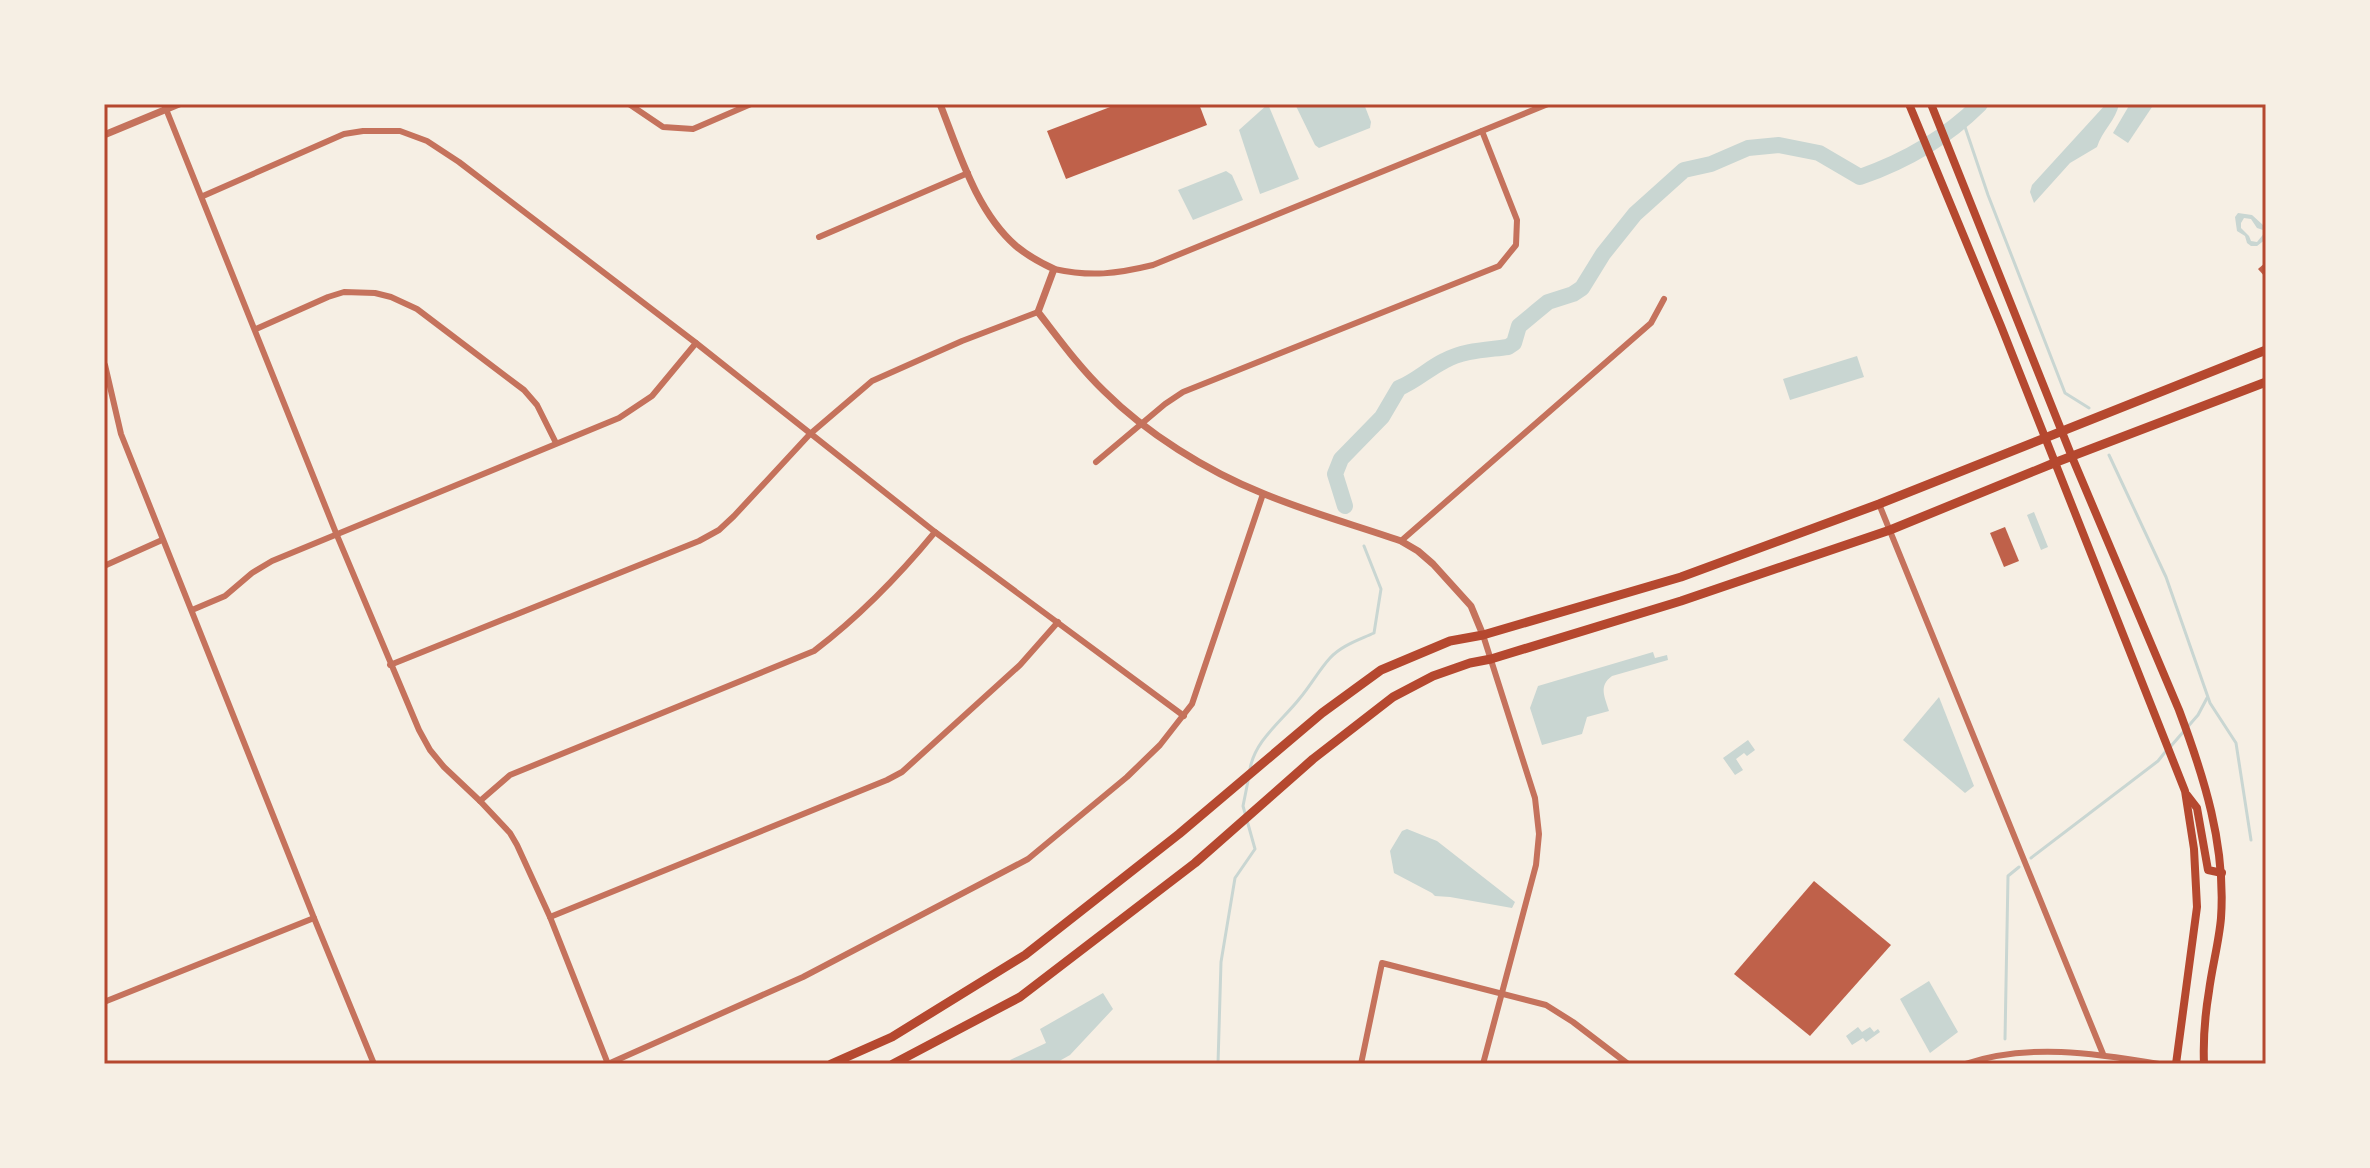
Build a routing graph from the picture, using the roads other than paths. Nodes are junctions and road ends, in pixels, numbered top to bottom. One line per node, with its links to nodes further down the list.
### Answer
1 (179, 104): 8 (street)
2 (629, 104): 3 (street)
3 (751, 104)
4 (940, 104): 11 (street)
5 (1548, 104): 9 (street)
6 (1909, 104): 25 (main road)
7 (1931, 104): 23 (main road)
8 (166, 106): 10 (street); 12 (street)
9 (1482, 131): 14 (street); 22 (street)
10 (104, 135)
11 (968, 173): 13 (street); 14 (street)
12 (203, 196): 17 (street); 18 (street)
13 (819, 237)
14 (1054, 269): 16 (street)
15 (1664, 299): 36 (street)
16 (1038, 312): 22 (street); 24 (street)
17 (256, 329): 26 (street); 34 (street)
18 (696, 343): 24 (street); 26 (street)
19 (2266, 350): 23 (main road)
20 (105, 365): 35 (street)
21 (2266, 382): 27 (main road)
22 (1143, 423): 28 (street); 30 (street)
23 (2063, 432): 25 (main road); 27 (main road)
24 (810, 434): 33 (street); 42 (street)
25 (2044, 439): 29 (main road); 31 (main road)
26 (556, 443): 34 (street)
27 (2072, 457): 29 (main road); 46 (main road)
28 (1096, 462)
29 (2054, 463): 32 (main road); 44 (main road)
30 (1263, 494): 36 (street); 43 (street)
31 (1879, 504): 32 (street); 40 (main road)
32 (1890, 530): 41 (main road); 51 (street)
33 (935, 532): 39 (street); 45 (street)
34 (336, 533): 38 (street); 42 (street)
35 (162, 540): 37 (street); 38 (street)
36 (1401, 541): 40 (street)
37 (104, 566)
38 (192, 610): 48 (street)
39 (1058, 622): 43 (street); 47 (street)
40 (1483, 635): 41 (street); 54 (main road)
41 (1491, 659): 49 (street); 55 (main road)
42 (390, 665): 45 (street)
43 (1184, 716): 53 (street)
44 (2185, 791): 46 (main road); 61 (main road)
45 (480, 801): 47 (street)
46 (2222, 873): 62 (main road)
47 (550, 917): 53 (street)
48 (314, 918): 50 (street); 52 (street)
49 (1502, 993): 56 (street); 57 (street); 58 (street)
50 (104, 1002)
51 (2103, 1054): 59 (street); 60 (street)
52 (374, 1064)
53 (608, 1064)
54 (831, 1064)
55 (893, 1064)
56 (1361, 1064)
57 (1483, 1064)
58 (1628, 1064)
59 (1965, 1064)
60 (2159, 1064)
61 (2176, 1064)
62 (2204, 1064)

